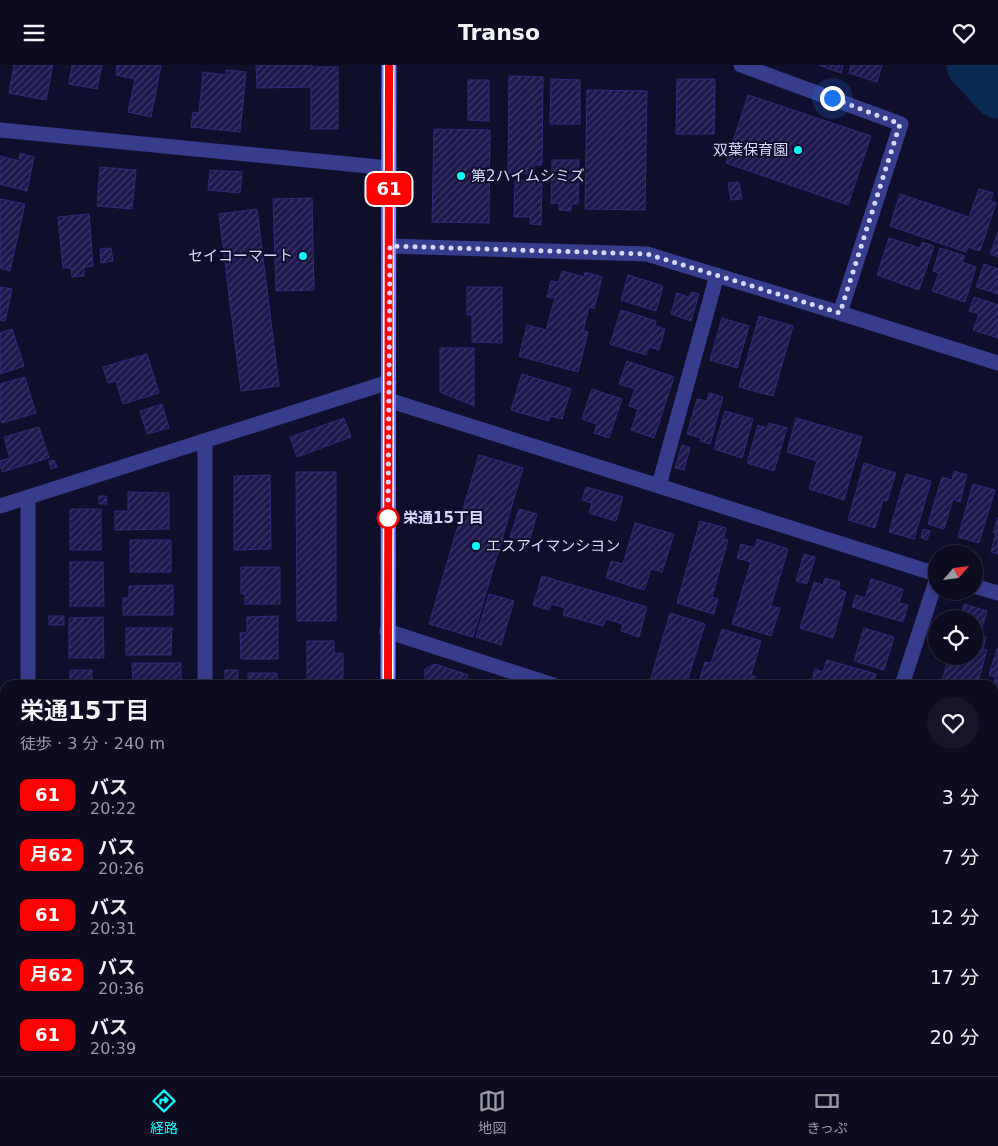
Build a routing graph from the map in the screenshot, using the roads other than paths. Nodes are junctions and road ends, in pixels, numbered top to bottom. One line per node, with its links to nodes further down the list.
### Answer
1 (389, 65): 4 (street)
2 (741, 65): 7 (street)
3 (0, 131): 4 (street)
4 (389, 168): 5 (street)
5 (390, 246): 6 (street); 9 (street)
6 (717, 275): 7 (street); 12 (street)
7 (840, 313): 8 (street)
8 (998, 363)
9 (389, 382): 10 (street); 11 (street)
10 (388, 400): 12 (street); 19 (street)
11 (205, 441): 13 (street); 21 (street)
12 (659, 485): 15 (street)
13 (28, 497): 14 (street); 20 (street)
14 (0, 506)
15 (928, 571)
16 (983, 589): 17 (street)
17 (998, 593)
18 (930, 600): 24 (street)
19 (387, 631): 22 (street); 23 (street)
20 (28, 680)
21 (205, 680)
22 (388, 680)
23 (538, 680)
24 (904, 680)

